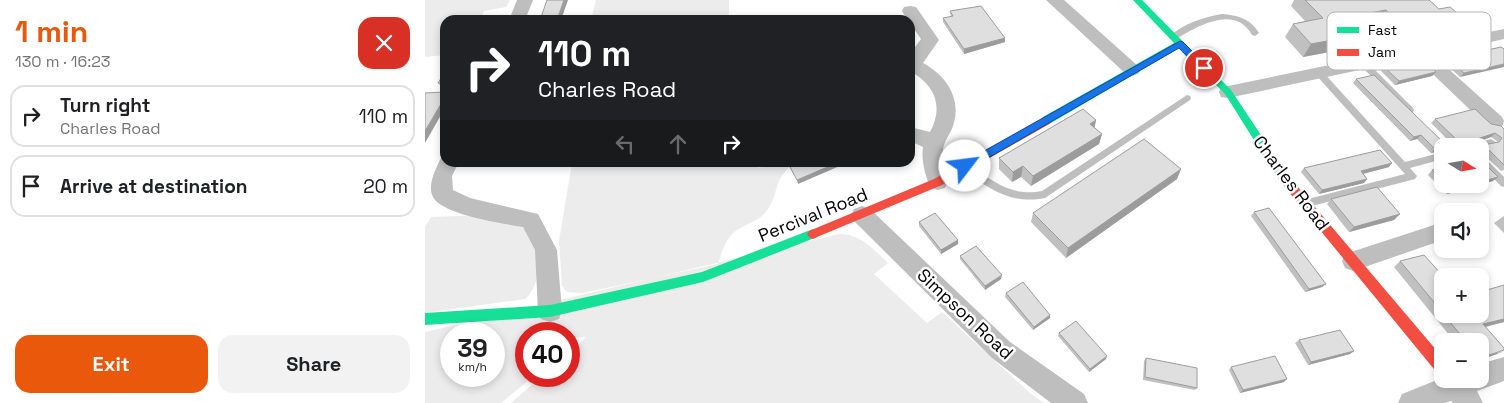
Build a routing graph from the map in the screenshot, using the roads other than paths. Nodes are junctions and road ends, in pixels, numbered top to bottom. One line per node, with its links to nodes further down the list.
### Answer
1 (525, 0): 5 (street)
2 (1054, 0): 14 (street)
3 (1137, 0): 11 (street, Charles Road)
4 (910, 11): 6 (street)
5 (519, 15)
6 (913, 15)
7 (915, 18): 12 (street)
8 (1255, 33): 11 (lane)
9 (1504, 34): 10 (street)
10 (1491, 37)
11 (1176, 40): 14 (street, Percival Road); 21 (street, Charles Road)
12 (915, 62)
13 (915, 67): 18 (street)
14 (1132, 70): 28 (street, Percival Road)
15 (1332, 70): 19 (street)
16 (1370, 70): 23 (lane)
17 (1439, 70): 24 (street)
18 (928, 72): 20 (street); 26 (street)
19 (1319, 73): 21 (street); 29 (lane)
20 (915, 75)
21 (1228, 92): 34 (street, Charles Road)
22 (1187, 98): 28 (lane)
23 (1418, 118)
24 (1495, 122)
25 (915, 135): 26 (street)
26 (935, 144): 32 (street)
27 (1434, 157): 29 (lane)
28 (965, 166): 32 (street, Percival Road)
29 (1403, 166): 34 (lane)
30 (446, 167): 38 (street)
31 (1489, 168): 33 (lane)
32 (938, 182): 35 (street, Percival Road)
33 (1504, 183)
34 (1305, 204): 37 (street, Charles Road)
35 (862, 215): 38 (street, Percival Road); 44 (street, Simpson Road)
36 (1434, 234): 37 (street)
37 (1353, 261): 40 (street, Charles Road)
38 (550, 311): 39 (street, Percival Road)
39 (425, 319)
40 (1434, 355)
41 (1504, 369): 42 (street)
42 (1489, 374)
43 (1446, 388): 45 (street)
44 (1075, 403)
45 (1411, 403)

